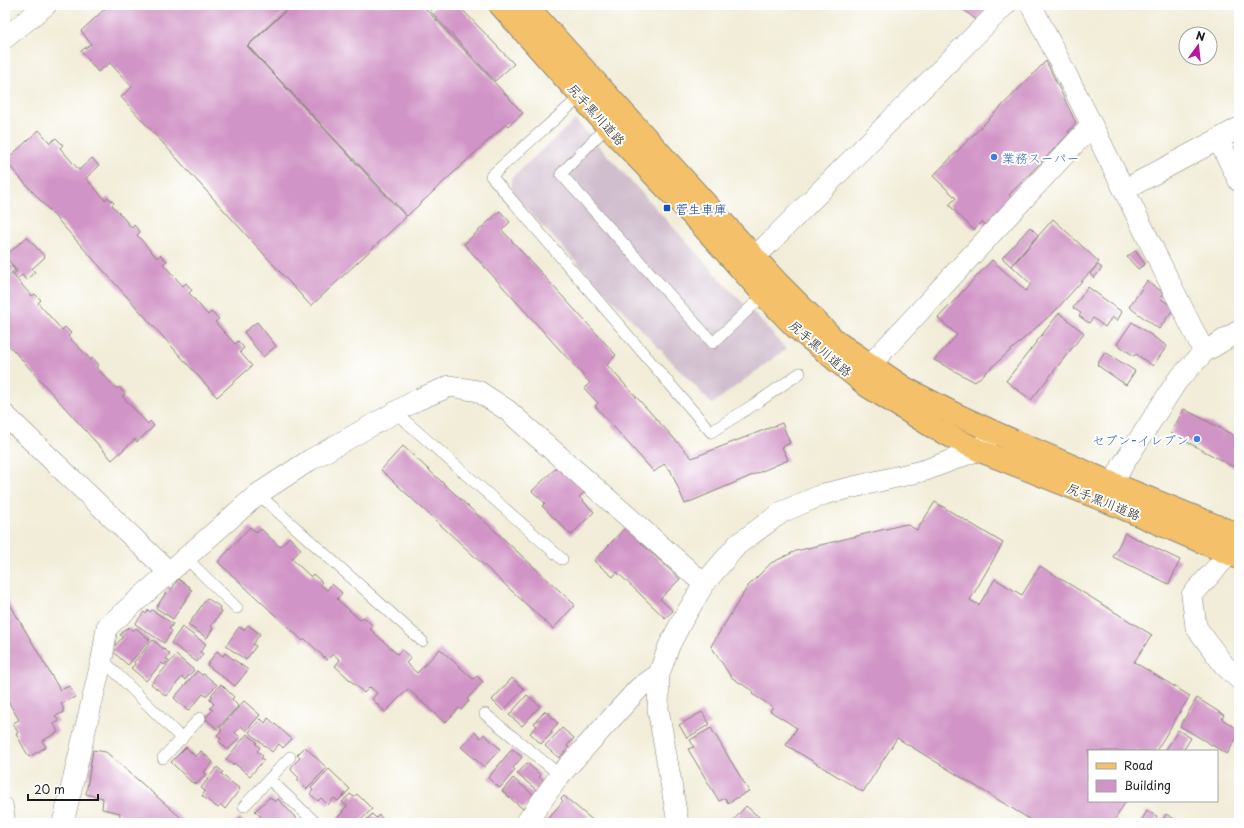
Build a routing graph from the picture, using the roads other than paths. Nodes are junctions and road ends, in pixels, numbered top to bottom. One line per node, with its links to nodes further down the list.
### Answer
1 (46, 5): 6 (street)
2 (500, 5): 7 (main road, 尻手黒川道路)
3 (526, 5): 8 (main road, 尻手黒川道路)
4 (1005, 5): 15 (street)
5 (1031, 5): 9 (street)
6 (5, 38)
7 (581, 96): 10 (main road, 尻手黒川道路); 20 (lane)
8 (624, 112): 10 (lane); 15 (main road, 尻手黒川道路)
9 (1092, 125): 14 (street); 19 (street)
10 (607, 126): 16 (main road, 尻手黒川道路); 16 (lane)
11 (1239, 128): 12 (street)
12 (1218, 139): 13 (street); 14 (street)
13 (1239, 181)
14 (1124, 190): 18 (street)
15 (755, 256): 16 (main road, 尻手黒川道路)
16 (771, 289): 19 (main road, 尻手黒川道路); 24 (main road, 尻手黒川道路)
17 (1239, 331): 18 (street)
18 (1204, 352): 25 (street)
19 (870, 365): 23 (main road, 尻手黒川道路)
20 (800, 373)
21 (395, 412): 26 (street); 29 (lane); 31 (street)
22 (5, 415): 30 (street)
23 (996, 433): 24 (street); 25 (main road, 尻手黒川道路)
24 (978, 450): 25 (main road, 尻手黒川道路); 31 (street)
25 (1110, 492): 27 (main road, 尻手黒川道路)
26 (258, 494): 28 (street); 33 (lane)
27 (1236, 546): 36 (street)
28 (186, 558): 30 (street); 32 (lane)
29 (562, 559)
30 (169, 572): 34 (street)
31 (704, 584): 35 (street)
32 (237, 608)
33 (422, 641)
34 (102, 659): 39 (lane); 47 (street)
35 (659, 674): 42 (street); 50 (street)
36 (1239, 679)
37 (484, 714): 42 (lane)
38 (200, 718): 39 (lane)
39 (182, 739): 41 (lane)
40 (290, 757): 43 (lane)
41 (163, 758)
42 (560, 775): 49 (street)
43 (269, 779): 45 (lane); 48 (lane)
44 (7, 804): 46 (lane)
45 (244, 806)
46 (10, 823)
47 (63, 823)
48 (316, 823)
49 (526, 823)
50 (678, 823)

